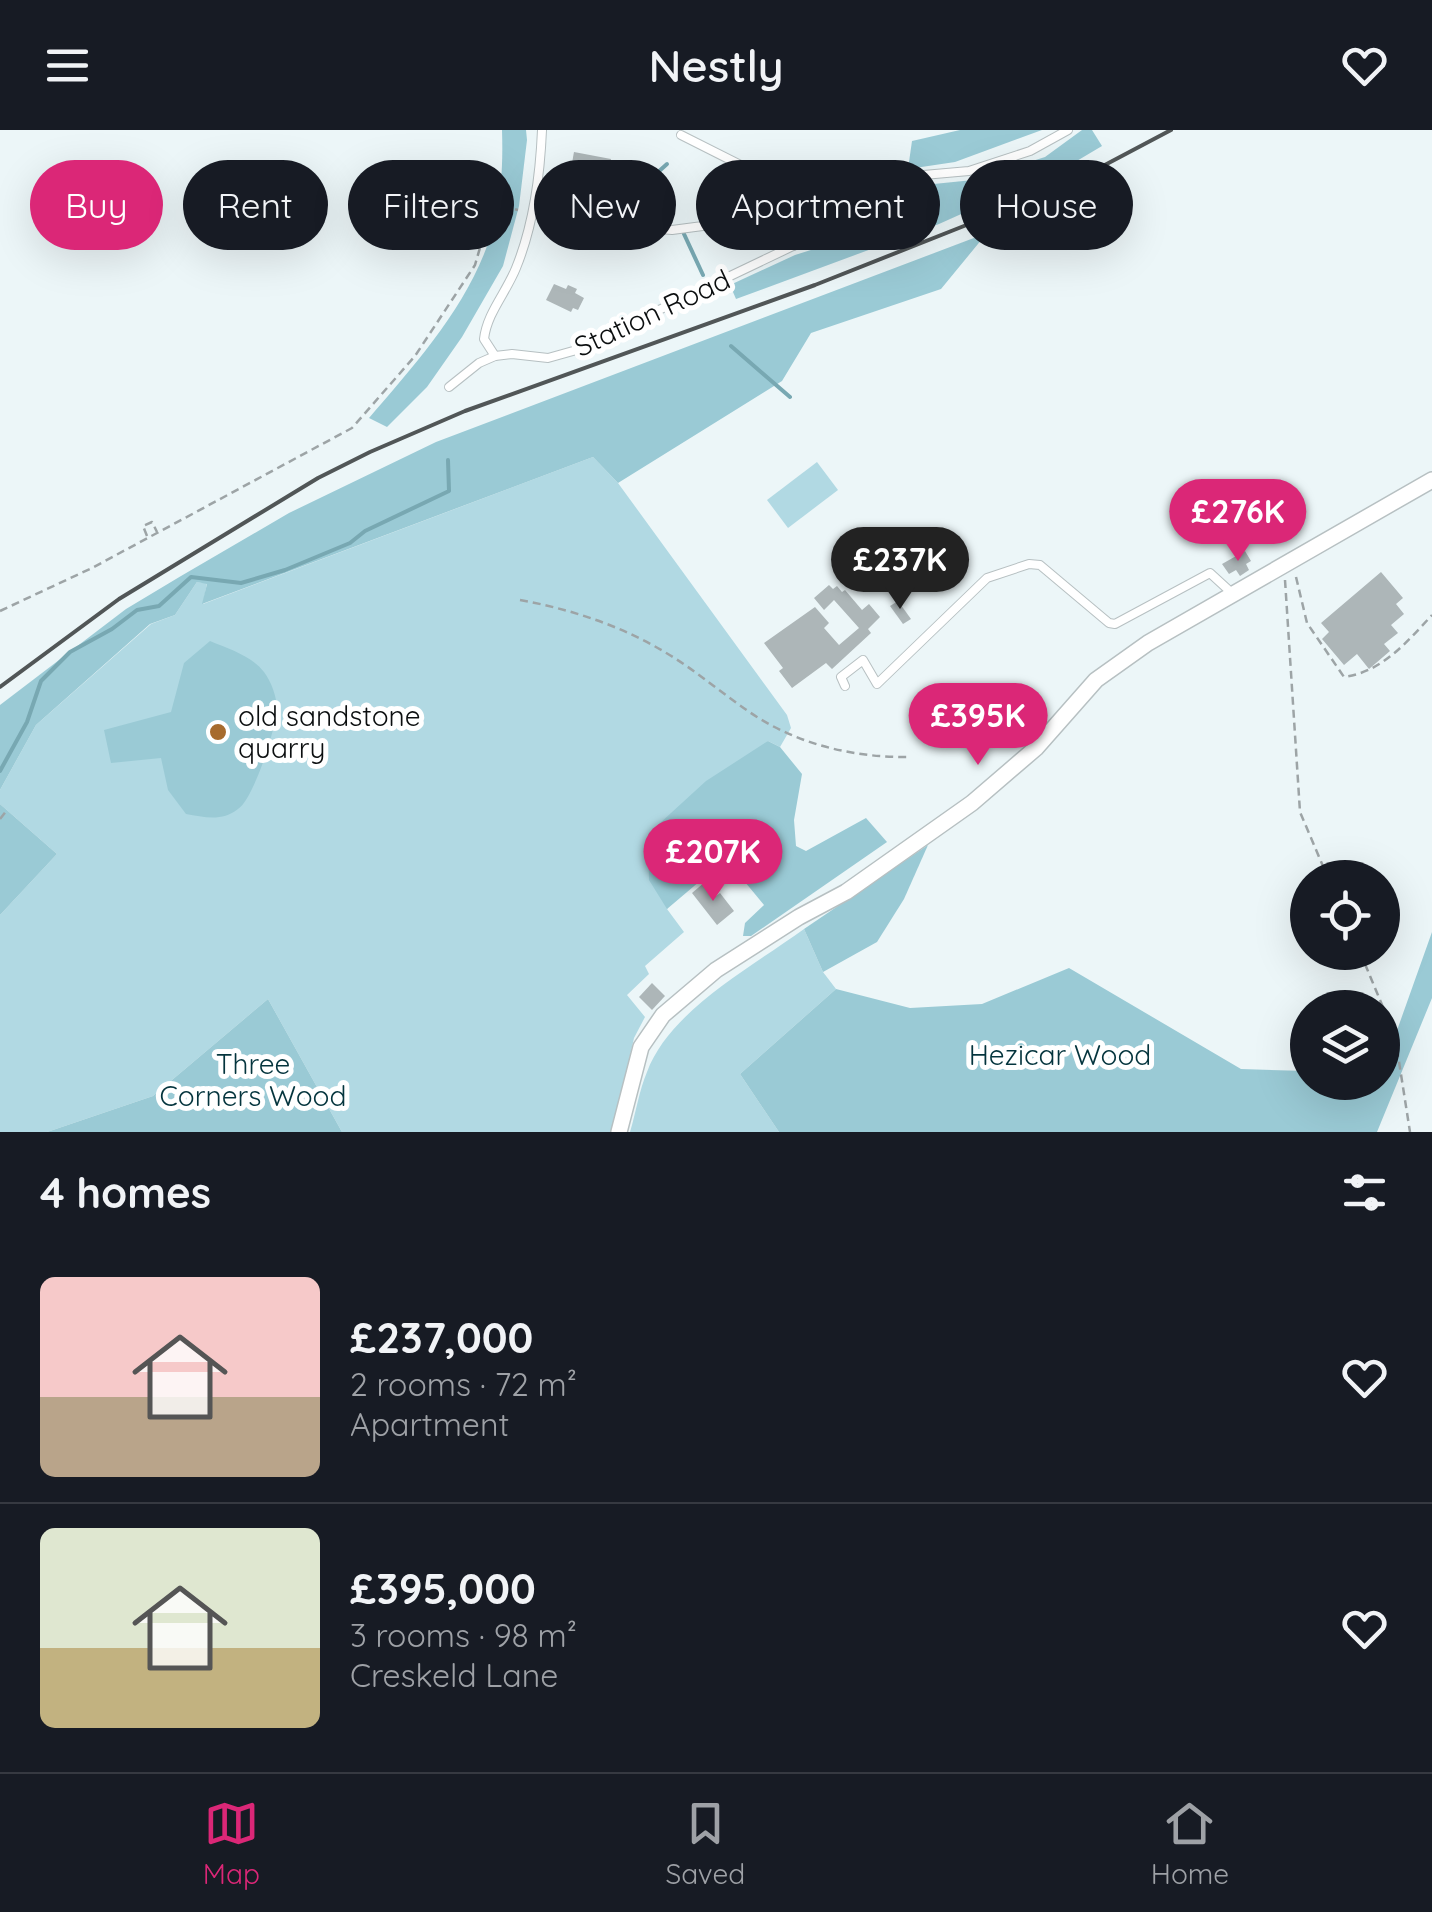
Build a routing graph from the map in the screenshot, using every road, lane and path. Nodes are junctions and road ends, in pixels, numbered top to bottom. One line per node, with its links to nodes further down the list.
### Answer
1 (542, 130): 8 (lane)
2 (1068, 130): 5 (lane, Station Road)
3 (681, 135): 4 (lane)
4 (731, 160)
5 (940, 173)
6 (518, 210): 11 (path)
7 (785, 250): 8 (lane, Station Road)
8 (495, 356): 9 (lane)
9 (449, 387)
10 (1432, 480): 13 (street)
11 (157, 533): 12 (path); 12 (path)
12 (148, 538): 16 (path)
13 (1286, 565): 14 (street); 17 (path); 22 (path)
14 (1234, 596): 18 (lane); 24 (street)
15 (520, 600): 19 (path)
16 (0, 611)
17 (1432, 615)
18 (844, 686)
19 (911, 757)
20 (7, 810): 21 (path)
21 (0, 818)
22 (1320, 860)
23 (1368, 970): 25 (path)
24 (619, 1132)
25 (1410, 1132)

